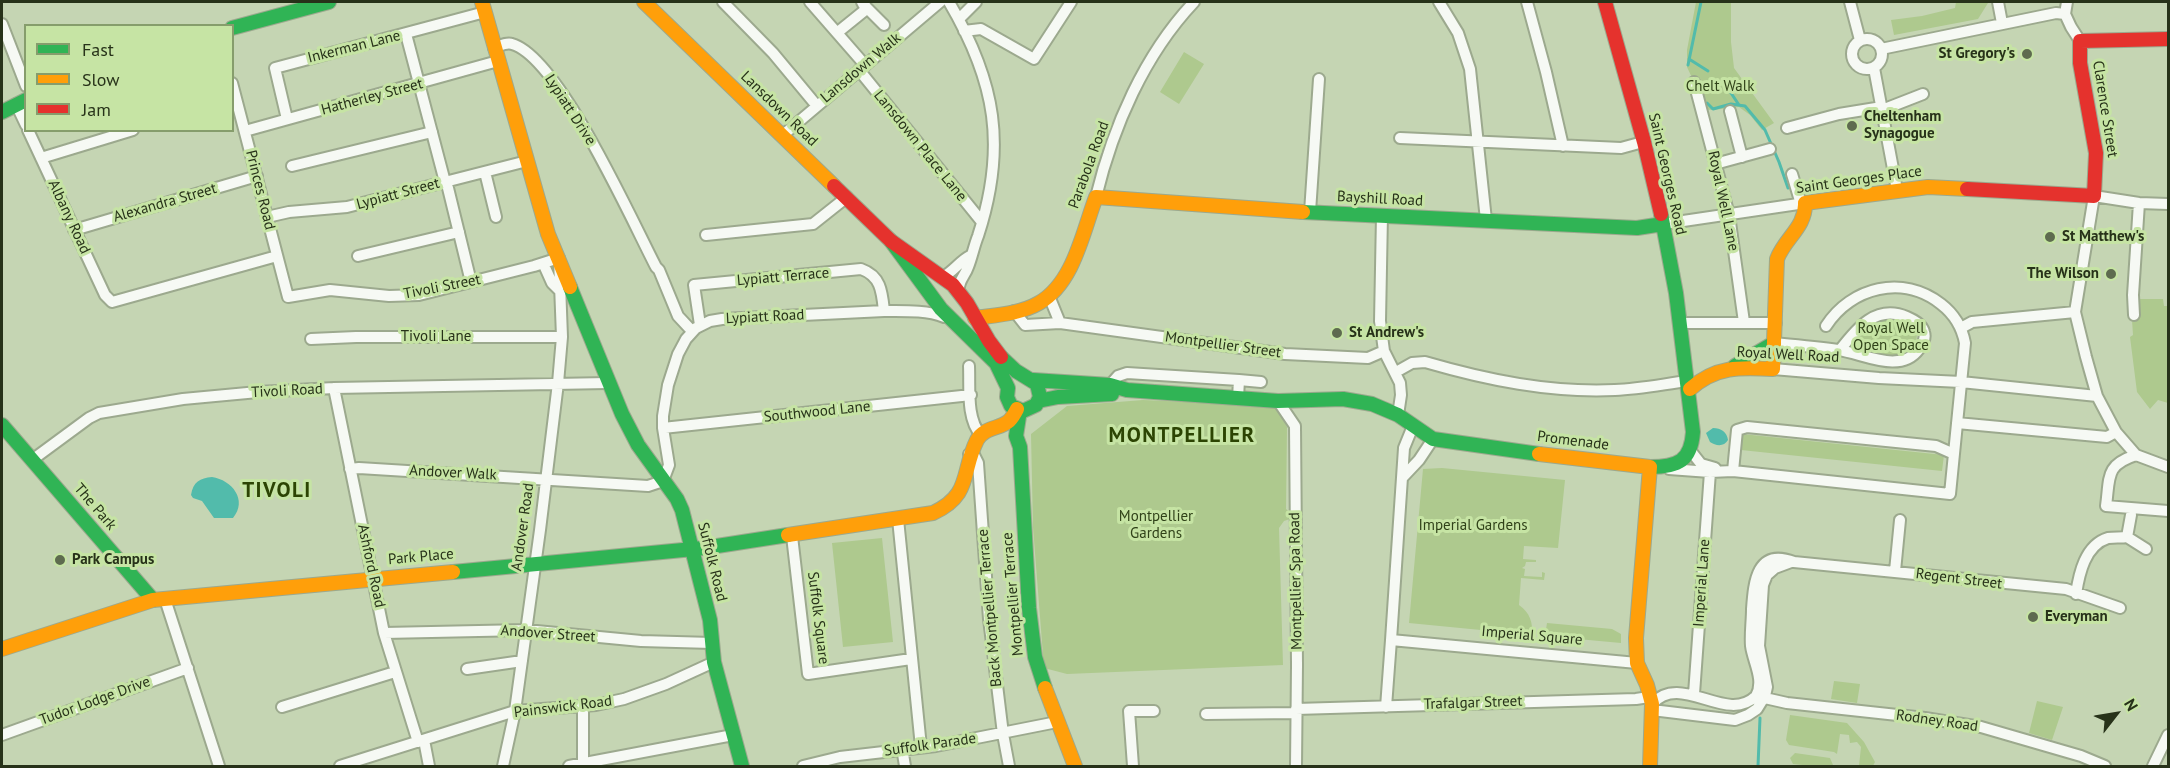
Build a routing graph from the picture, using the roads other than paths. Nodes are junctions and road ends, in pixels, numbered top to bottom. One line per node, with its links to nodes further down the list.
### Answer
1 (329, 2): 23 (main road)
2 (644, 2): 51 (main road, Lansdown Road)
3 (723, 2): 41 (street)
4 (810, 2): 25 (street, Lansdown Place Lane)
5 (940, 2): 32 (street, Lansdown Walk)
6 (949, 2): 19 (street)
7 (976, 2): 19 (street)
8 (1071, 2): 24 (street)
9 (1194, 2): 69 (street, Parabola Road)
10 (1439, 2): 53 (street)
11 (1527, 2): 55 (street)
12 (1605, 2): 54 (main road, Saint Georges Road)
13 (1850, 2): 28 (street)
14 (1998, 2): 20 (street)
15 (2067, 2): 18 (street)
16 (863, 3): 22 (street); 25 (street)
17 (484, 7): 26 (street, Inkerman Lane); 31 (main road, Andover Road)
18 (2065, 14): 20 (street); 29 (street)
19 (959, 19): 24 (street)
20 (2002, 23): 30 (street)
21 (2, 24): 35 (street)
22 (884, 25)
23 (234, 27)
24 (964, 31): 79 (street)
25 (838, 32): 32 (street, Lansdown Place Lane)
26 (406, 34): 37 (street); 45 (street, Inkerman Lane)
27 (2169, 39): 29 (main road)
28 (1860, 40): 30 (street); 33 (street)
29 (2080, 41): 67 (main road, Clarence Street)
30 (1881, 49): 33 (street)
31 (496, 54): 37 (street, Hatherley Street); 59 (main road, Andover Road); 109 (street, Lypiatt Drive)
32 (862, 68): 41 (street, Lansdown Walk); 79 (street, Lansdown Place Lane)
33 (1874, 68): 42 (street)
34 (1319, 79): 73 (street)
35 (24, 81)
36 (1694, 82): 60 (street, Royal Well Lane)
37 (419, 84): 45 (street, Hatherley Street); 50 (street)
38 (1923, 94): 42 (street)
39 (21, 102): 44 (main road)
40 (235, 102): 47 (street, Princes Road)
41 (817, 106): 51 (street, Lansdown Walk)
42 (1882, 109): 46 (street); 66 (street)
43 (1731, 111): 57 (street)
44 (2, 112)
45 (287, 119): 47 (street, Hatherley Street)
46 (1787, 128)
47 (245, 131): 64 (street, Princes Road)
48 (29, 132): 58 (street, Albany Road)
49 (126, 132): 58 (street)
50 (432, 132): 61 (street); 65 (street)
51 (783, 135): 68 (main road, Lansdown Road)
52 (1400, 138): 53 (street)
53 (1478, 141): 55 (street); 78 (street)
54 (1643, 142): 55 (street); 80 (main road, Saint Georges Road)
55 (1563, 146)
56 (1770, 149): 57 (street)
57 (1742, 157): 60 (street)
58 (41, 158): 81 (street, Albany Road)
59 (527, 161): 62 (street, Lypiatt Street); 88 (main road, Andover Road)
60 (1715, 164): 75 (street, Royal Well Lane)
61 (292, 166)
62 (485, 172): 65 (street, Lypiatt Street); 77 (street)
63 (1792, 174): 71 (street)
64 (256, 176): 76 (street, Princes Road); 81 (street, Alexandra Street)
65 (445, 182): 76 (street, Lypiatt Street); 82 (street)
66 (1897, 189): 67 (main road, Saint Georges Place); 71 (main road, Saint Georges Place)
67 (2094, 196): 70 (street, Saint Georges Place); 100 (street, Clarence Street)
68 (847, 197): 83 (street); 84 (main road, Lansdown Road)
69 (1096, 197): 73 (main road, Bayshill Road); 94 (main road, Parabola Road)
70 (2139, 203): 72 (street, Saint Georges Place); 102 (street)
71 (1803, 204): 75 (street, Saint Georges Place); 107 (main road)
72 (2169, 204)
73 (1310, 212): 74 (main road, Bayshill Road)
74 (1382, 215): 78 (main road, Bayshill Road); 116 (street)
75 (1729, 215): 80 (street, Saint Georges Place); 104 (street, Royal Well Lane)
76 (267, 217): 86 (street, Princes Road)
77 (496, 217)
78 (1486, 220): 80 (main road, Bayshill Road)
79 (982, 222): 85 (street)
80 (1663, 224): 106 (main road, Saint Georges Road)
81 (74, 230): 86 (street, Albany Road)
82 (459, 232): 87 (street); 91 (street)
83 (706, 235)
84 (891, 241): 90 (main road, Lansdown Road); 93 (main road, Lansdown Road)
85 (970, 255): 90 (street); 96 (street)
86 (277, 256): 95 (street, Princes Road)
87 (358, 256)
88 (559, 258): 89 (street, Tivoli Street); 92 (street, Andover Road); 128 (main road, Andover Road)
89 (543, 263): 91 (street, Tivoli Street); 92 (street)
90 (941, 277): 93 (main road); 96 (main road, Lansdown Road)
91 (471, 282): 95 (street, Tivoli Street)
92 (560, 290): 111 (street, Andover Road)
93 (928, 293): 98 (street); 103 (main road, Lansdown Road)
94 (1049, 296): 99 (main road, Parabola Road); 105 (street)
95 (288, 297)
96 (968, 307): 101 (main road, Parabola Road); 103 (main road, Parabola Road); 113 (main road, Lansdown Road)
97 (884, 311): 98 (street, Lypiatt Road); 109 (street, Lypiatt Road); 109 (street, Lypiatt Terrace)
98 (927, 311): 103 (street, Lypiatt Road)
99 (1014, 311): 101 (main road, Parabola Road); 105 (street, Montpellier Street)
100 (2075, 312): 110 (street); 135 (street, Clarence Street)
101 (999, 314): 113 (main road)
102 (2134, 315)
103 (954, 321): 132 (main road, Lansdown Road)
104 (1744, 322): 106 (street); 107 (street)
105 (1060, 323): 116 (street, Montpellier Street)
106 (1680, 323): 117 (main road, Saint Georges Road)
107 (1776, 323): 114 (main road)
108 (1826, 327): 110 (street)
109 (696, 328): 144 (street)
110 (1961, 328): 126 (street)
111 (561, 337): 112 (street, Tivoli Lane); 127 (street, Andover Road)
112 (311, 339)
113 (987, 339): 123 (main road, Lansdown Road)
114 (1774, 343): 115 (street); 119 (main road); 120 (main road)
115 (1840, 350): 115 (street)
116 (1384, 351): 122 (street)
117 (1684, 356): 121 (main road, Royal Well Road); 130 (main road, Saint Georges Road)
118 (969, 366): 134 (street)
119 (1735, 366): 120 (main road, Royal Well Road); 121 (main road, Royal Well Road)
120 (1773, 369): 126 (street, Royal Well Road)
121 (1720, 370): 130 (main road, Royal Well Road)
122 (1396, 372): 130 (street); 139 (street)
123 (1030, 379): 129 (main road); 132 (main road); 138 (main road)
124 (1239, 380): 125 (street); 129 (street); 136 (street)
125 (1262, 382)
126 (1961, 382): 135 (street, Royal Well Road); 140 (street)
127 (558, 383): 128 (street, Tivoli Road); 131 (street, Tivoli Road); 159 (street, Andover Road)
128 (608, 383): 161 (main road, Suffolk Road)
129 (1110, 385): 133 (main road)
130 (1689, 385): 149 (main road, Saint Georges Road)
131 (334, 388): 153 (street, Tivoli Road); 156 (street, Ashford Road)
132 (1008, 388): 138 (main road)
133 (1127, 390): 136 (main road, Promenade); 138 (main road)
134 (970, 395): 144 (street, Southwood Lane); 145 (street)
135 (2097, 396): 146 (street, Clarence Street)
136 (1238, 398): 137 (main road, Promenade)
137 (1278, 401): 139 (main road, Promenade); 196 (street, Montpellier Spa Road)
138 (1023, 407): 142 (main road); 145 (main road); 148 (main road, Montpellier Terrace)
139 (1398, 415): 143 (main road, Promenade)
140 (1957, 423): 146 (street); 150 (street)
141 (2, 425): 153 (main road, The Park)
142 (1003, 425): 145 (main road); 148 (main road)
143 (1413, 426): 147 (main road, Promenade); 160 (street)
144 (663, 428): 161 (street)
145 (977, 431): 152 (main road)
146 (2116, 432): 151 (street, Clarence Street)
147 (1433, 439): 154 (main road, Promenade); 160 (street)
148 (1018, 441): 198 (main road, Montpellier Terrace)
149 (1690, 450): 154 (main road); 157 (street)
150 (1954, 454): 158 (street, Promenade); 158 (street)
151 (2136, 455): 155 (street, Clarence Street); 162 (street)
152 (971, 458): 164 (main road); 199 (street, Back Montpellier Terrace)
153 (32, 460): 174 (main road, The Park)
154 (1650, 467): 157 (street, Promenade); 184 (main road)
155 (2169, 467)
156 (350, 469): 159 (street, Andover Walk); 172 (street, Ashford Road)
157 (1715, 471): 158 (street, Promenade); 188 (street, Imperial Lane)
158 (1733, 471)
159 (546, 478): 161 (street, Andover Walk); 170 (street, Andover Road)
160 (1402, 478): 178 (street)
161 (663, 481): 168 (main road, Suffolk Road)
162 (2169, 511)
163 (2131, 515): 167 (street)
164 (898, 519): 166 (main road); 181 (street)
165 (1900, 520): 171 (street)
166 (792, 536): 168 (main road); 181 (street, Suffolk Square)
167 (2127, 537): 169 (street); 173 (street)
168 (693, 549): 170 (main road, Park Place); 179 (main road, Suffolk Road)
169 (2146, 549)
170 (535, 563): 172 (main road, Park Place); 176 (street, Andover Road)
171 (1895, 571): 173 (street, Regent Street); 189 (street, Regent Street)
172 (374, 578): 174 (main road, Park Place); 177 (street, Ashford Road)
173 (2076, 594): 175 (street, Regent Street)
174 (159, 599): 180 (main road); 185 (street)
175 (2120, 608)
176 (526, 630): 177 (street, Andover Street); 179 (street, Andover Street); 182 (street, Andover Road)
177 (384, 633): 187 (street, Ashford Road)
178 (1391, 640): 184 (street, Imperial Square); 193 (street)
179 (712, 643): 183 (main road, Suffolk Road)
180 (2, 649)
181 (911, 659): 204 (street)
182 (522, 662): 186 (street); 194 (street, Andover Road)
183 (714, 662): 191 (street, Painswick Road); 201 (main road, Suffolk Road)
184 (1637, 663): 190 (main road)
185 (188, 668): 200 (street, Tudor Lodge Drive); 208 (street)
186 (467, 669)
187 (395, 672): 192 (street); 203 (street, Ashford Road)
188 (1694, 694): 189 (street); 190 (street)
189 (1761, 696): 190 (street); 207 (street, Rodney Road)
190 (1652, 698): 193 (street, Trafalgar Street); 220 (main road)
191 (583, 706): 194 (street, Painswick Road); 206 (street)
192 (282, 707)
193 (1386, 707): 196 (street, Trafalgar Street)
194 (515, 711): 203 (street, Painswick Road); 211 (street, Andover Road)
195 (1154, 711): 218 (street)
196 (1296, 711): 197 (street, Trafalgar Street); 219 (street, Montpellier Spa Road)
197 (1206, 714)
198 (1057, 722): 199 (street, Suffolk Parade); 217 (main road, Montpellier Terrace)
199 (1003, 734): 204 (street, Suffolk Parade); 216 (street, Back Montpellier Terrace)
200 (2, 735)
201 (733, 735): 206 (street); 213 (main road, Suffolk Road)
202 (2169, 735): 221 (street)
203 (421, 741): 209 (street, Painswick Road); 210 (street, Ashford Road)
204 (921, 747): 205 (street, Suffolk Parade)
205 (902, 748): 214 (street, Suffolk Parade); 215 (street)
206 (583, 765): 212 (street)
207 (2102, 765)
208 (219, 766)
209 (340, 766)
210 (429, 766)
211 (503, 766)
212 (569, 766)
213 (742, 766)
214 (803, 766)
215 (905, 766)
216 (1009, 766)
217 (1075, 766)
218 (1133, 766)
219 (1296, 766)
220 (1650, 766)
221 (2153, 766)

